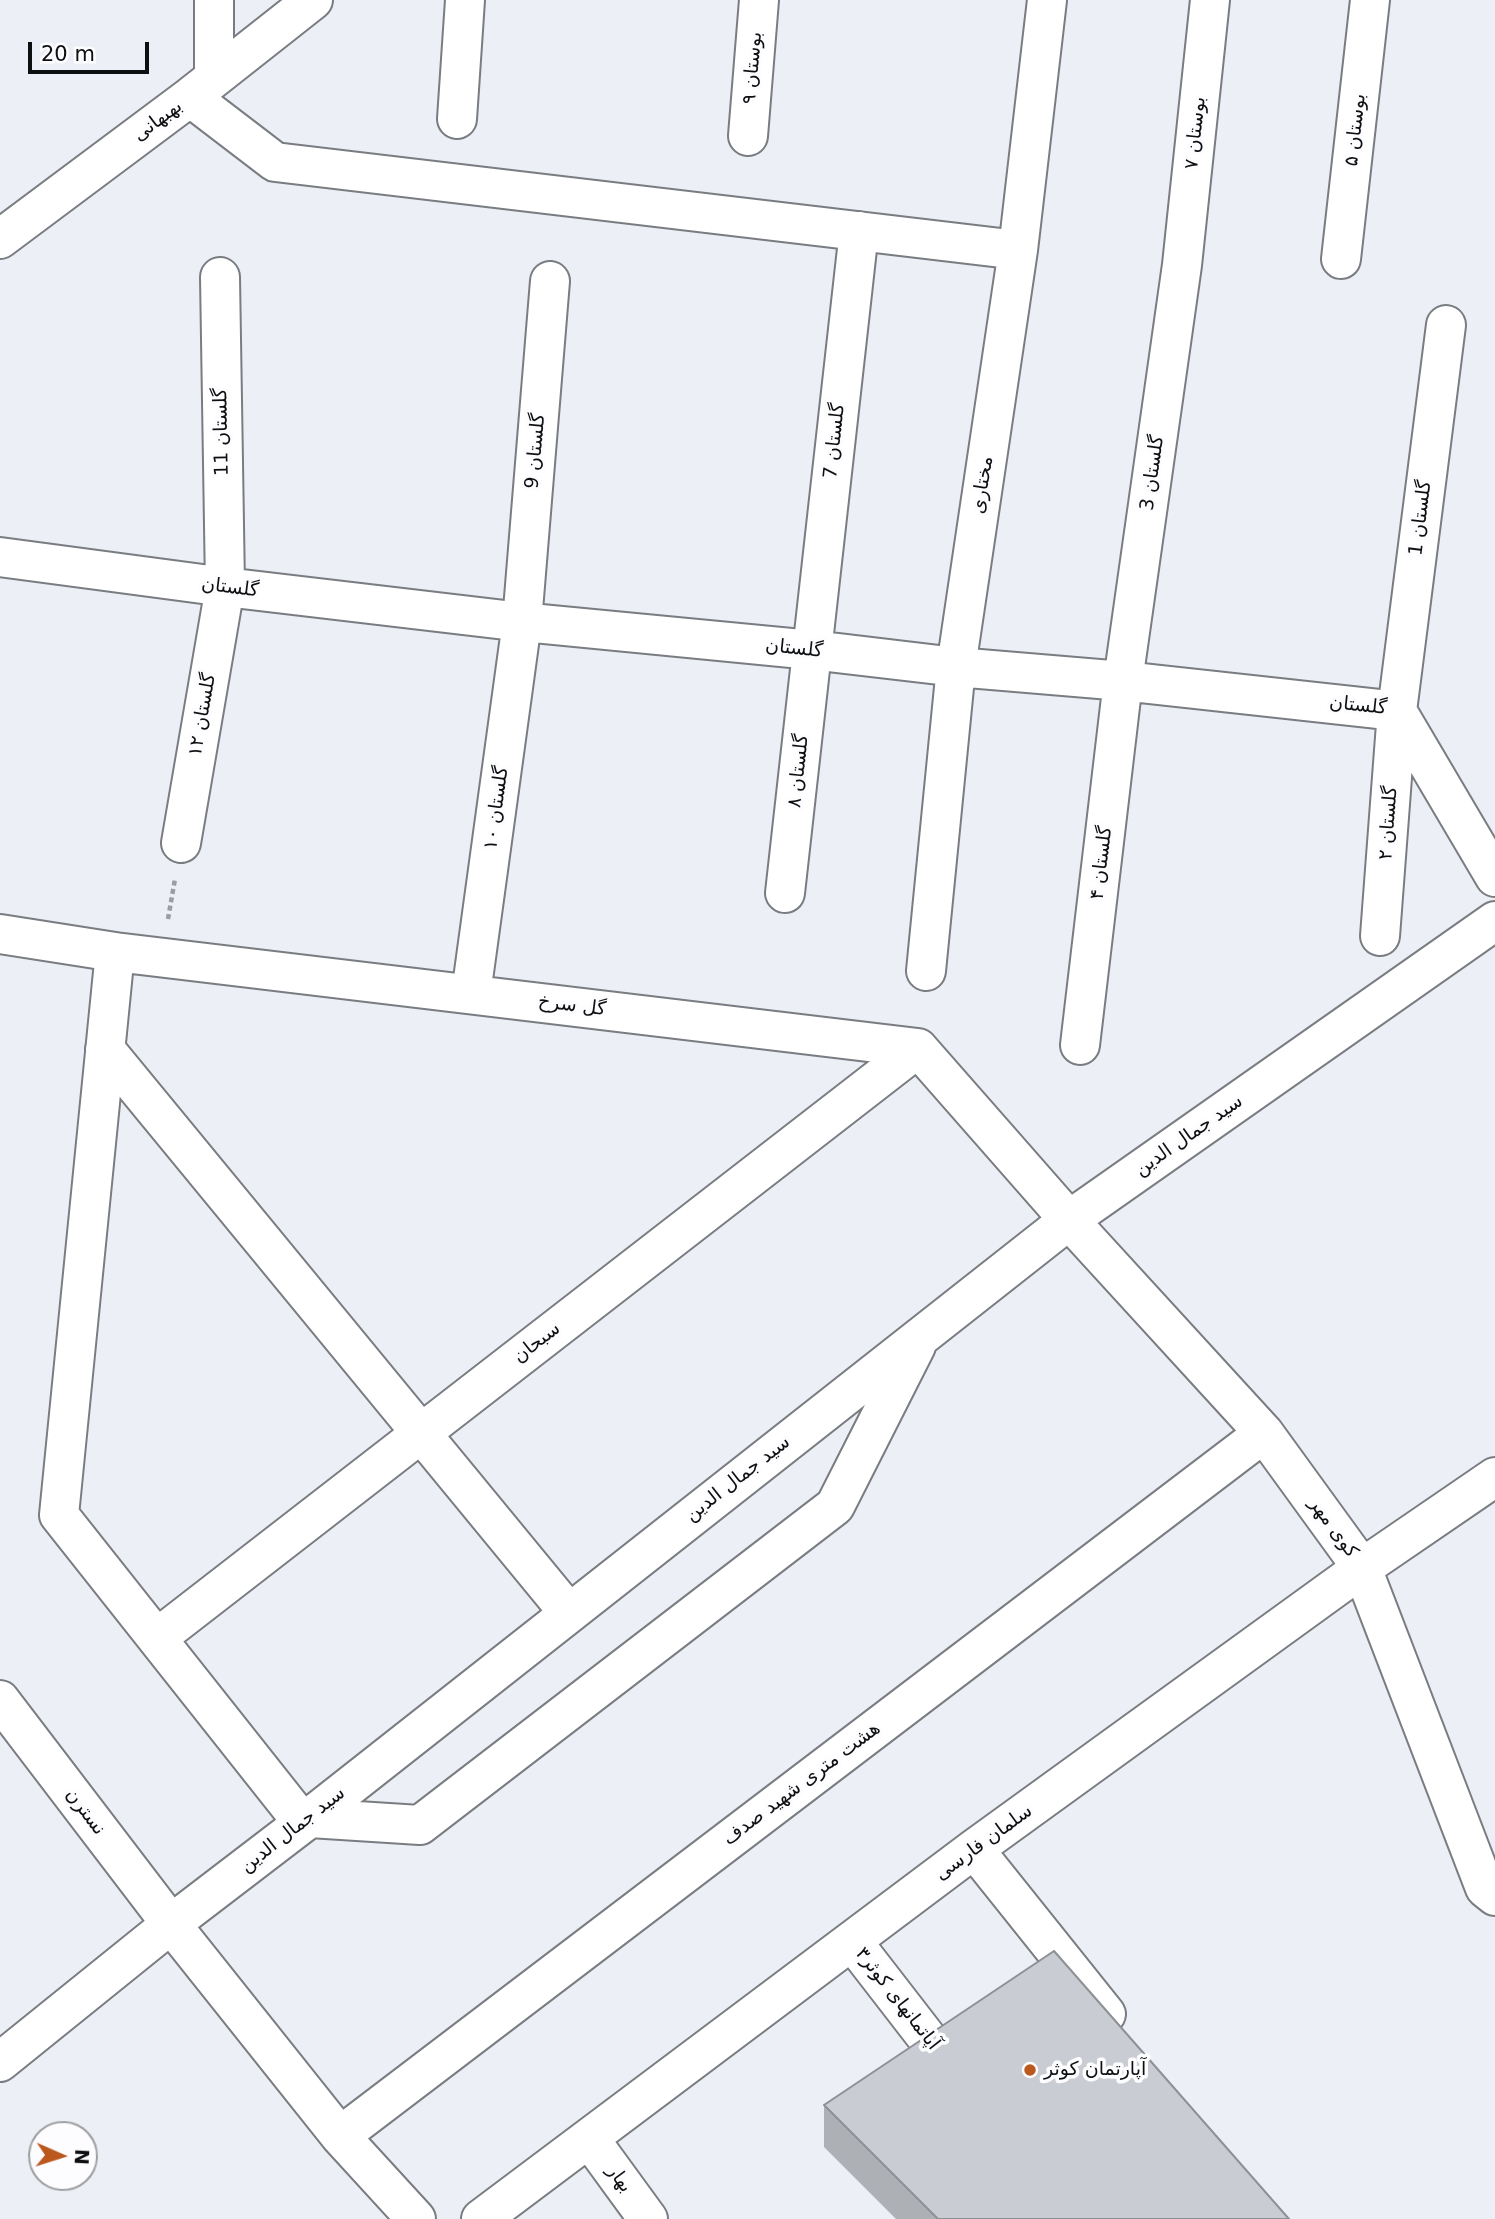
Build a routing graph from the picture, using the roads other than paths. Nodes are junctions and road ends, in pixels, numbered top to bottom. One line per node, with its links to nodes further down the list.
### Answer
1 (214, 0): 8 (street)
2 (313, 0): 8 (street, بهبهانی)
3 (465, 0): 9 (street)
4 (759, 0): 10 (street, بوستان ۹)
5 (1047, 0): 13 (street, مختاری)
6 (1210, 0): 15 (street, بوستان ۷)
7 (1370, 0): 14 (street, بوستان ۵)
8 (202, 87): 11 (street); 12 (street, بهبهانی)
9 (457, 119)
10 (748, 136)
11 (859, 231): 13 (street); 22 (street, گلستان 7)
12 (0, 239)
13 (1018, 250): 23 (street, مختاری)
14 (1341, 259)
15 (1182, 265): 24 (street, گلستان 3)
16 (219, 277): 20 (street, گلستان 11)
17 (550, 281): 21 (street, گلستان 9)
18 (1446, 326): 25 (street, گلستان 1)
19 (0, 557): 20 (street, گلستان)
20 (225, 587): 21 (street, گلستان); 26 (street, گلستان ۱۲)
21 (522, 622): 22 (street, گلستان); 34 (street, گلستان ۱۰)
22 (812, 650): 23 (street, گلستان); 28 (street, گلستان ۸)
23 (956, 667): 24 (street, گلستان); 33 (street, مختاری)
24 (1123, 681): 25 (street, گلستان); 35 (street, گلستان ۴)
25 (1397, 711): 27 (street, گلستان); 31 (street, گلستان ۲)
26 (180, 843)
27 (1495, 877)
28 (785, 893)
29 (1495, 921): 38 (street, سید جمال الدین)
30 (0, 934): 32 (street, گل سرخ)
31 (1380, 936)
32 (114, 952): 34 (street, گل سرخ); 37 (street)
33 (926, 971)
34 (471, 994): 36 (street, گل سرخ)
35 (1080, 1045)
36 (918, 1048): 38 (street); 40 (street, سبحان)
37 (105, 1049): 40 (street); 45 (street)
38 (1069, 1220): 39 (street, سید جمال الدین); 41 (street, کوی مهر)
39 (922, 1335): 44 (street, سید جمال الدین); 47 (street)
40 (422, 1432): 44 (street); 45 (street, سبحان)
41 (1264, 1433): 43 (street, کوی مهر); 55 (street, هشت متری شهید صدف)
42 (1495, 1477): 43 (street, سلمان فارسی)
43 (1362, 1568): 48 (street, سلمان فارسی); 49 (street, کوی مهر)
44 (569, 1613): 47 (street, سید جمال الدین)
45 (157, 1639): 47 (street)
46 (1, 1707): 50 (street, نسترن)
47 (306, 1820): 50 (street, سید جمال الدین)
48 (974, 1849): 51 (street, سلمان فارسی); 52 (street)
49 (1495, 1896)
50 (171, 1924): 53 (street, سید جمال الدین); 55 (street, نسترن)
51 (852, 1941): 54 (street, آپاتمانهای کوثر۳); 56 (street, سلمان فارسی)
52 (1130, 2045)
53 (0, 2062)
54 (975, 2101)
55 (340, 2136): 57 (street, نسترن)
56 (589, 2138): 58 (street, سلمان فارسی); 59 (street, بهار)
57 (416, 2219)
58 (481, 2219)
59 (648, 2219)

